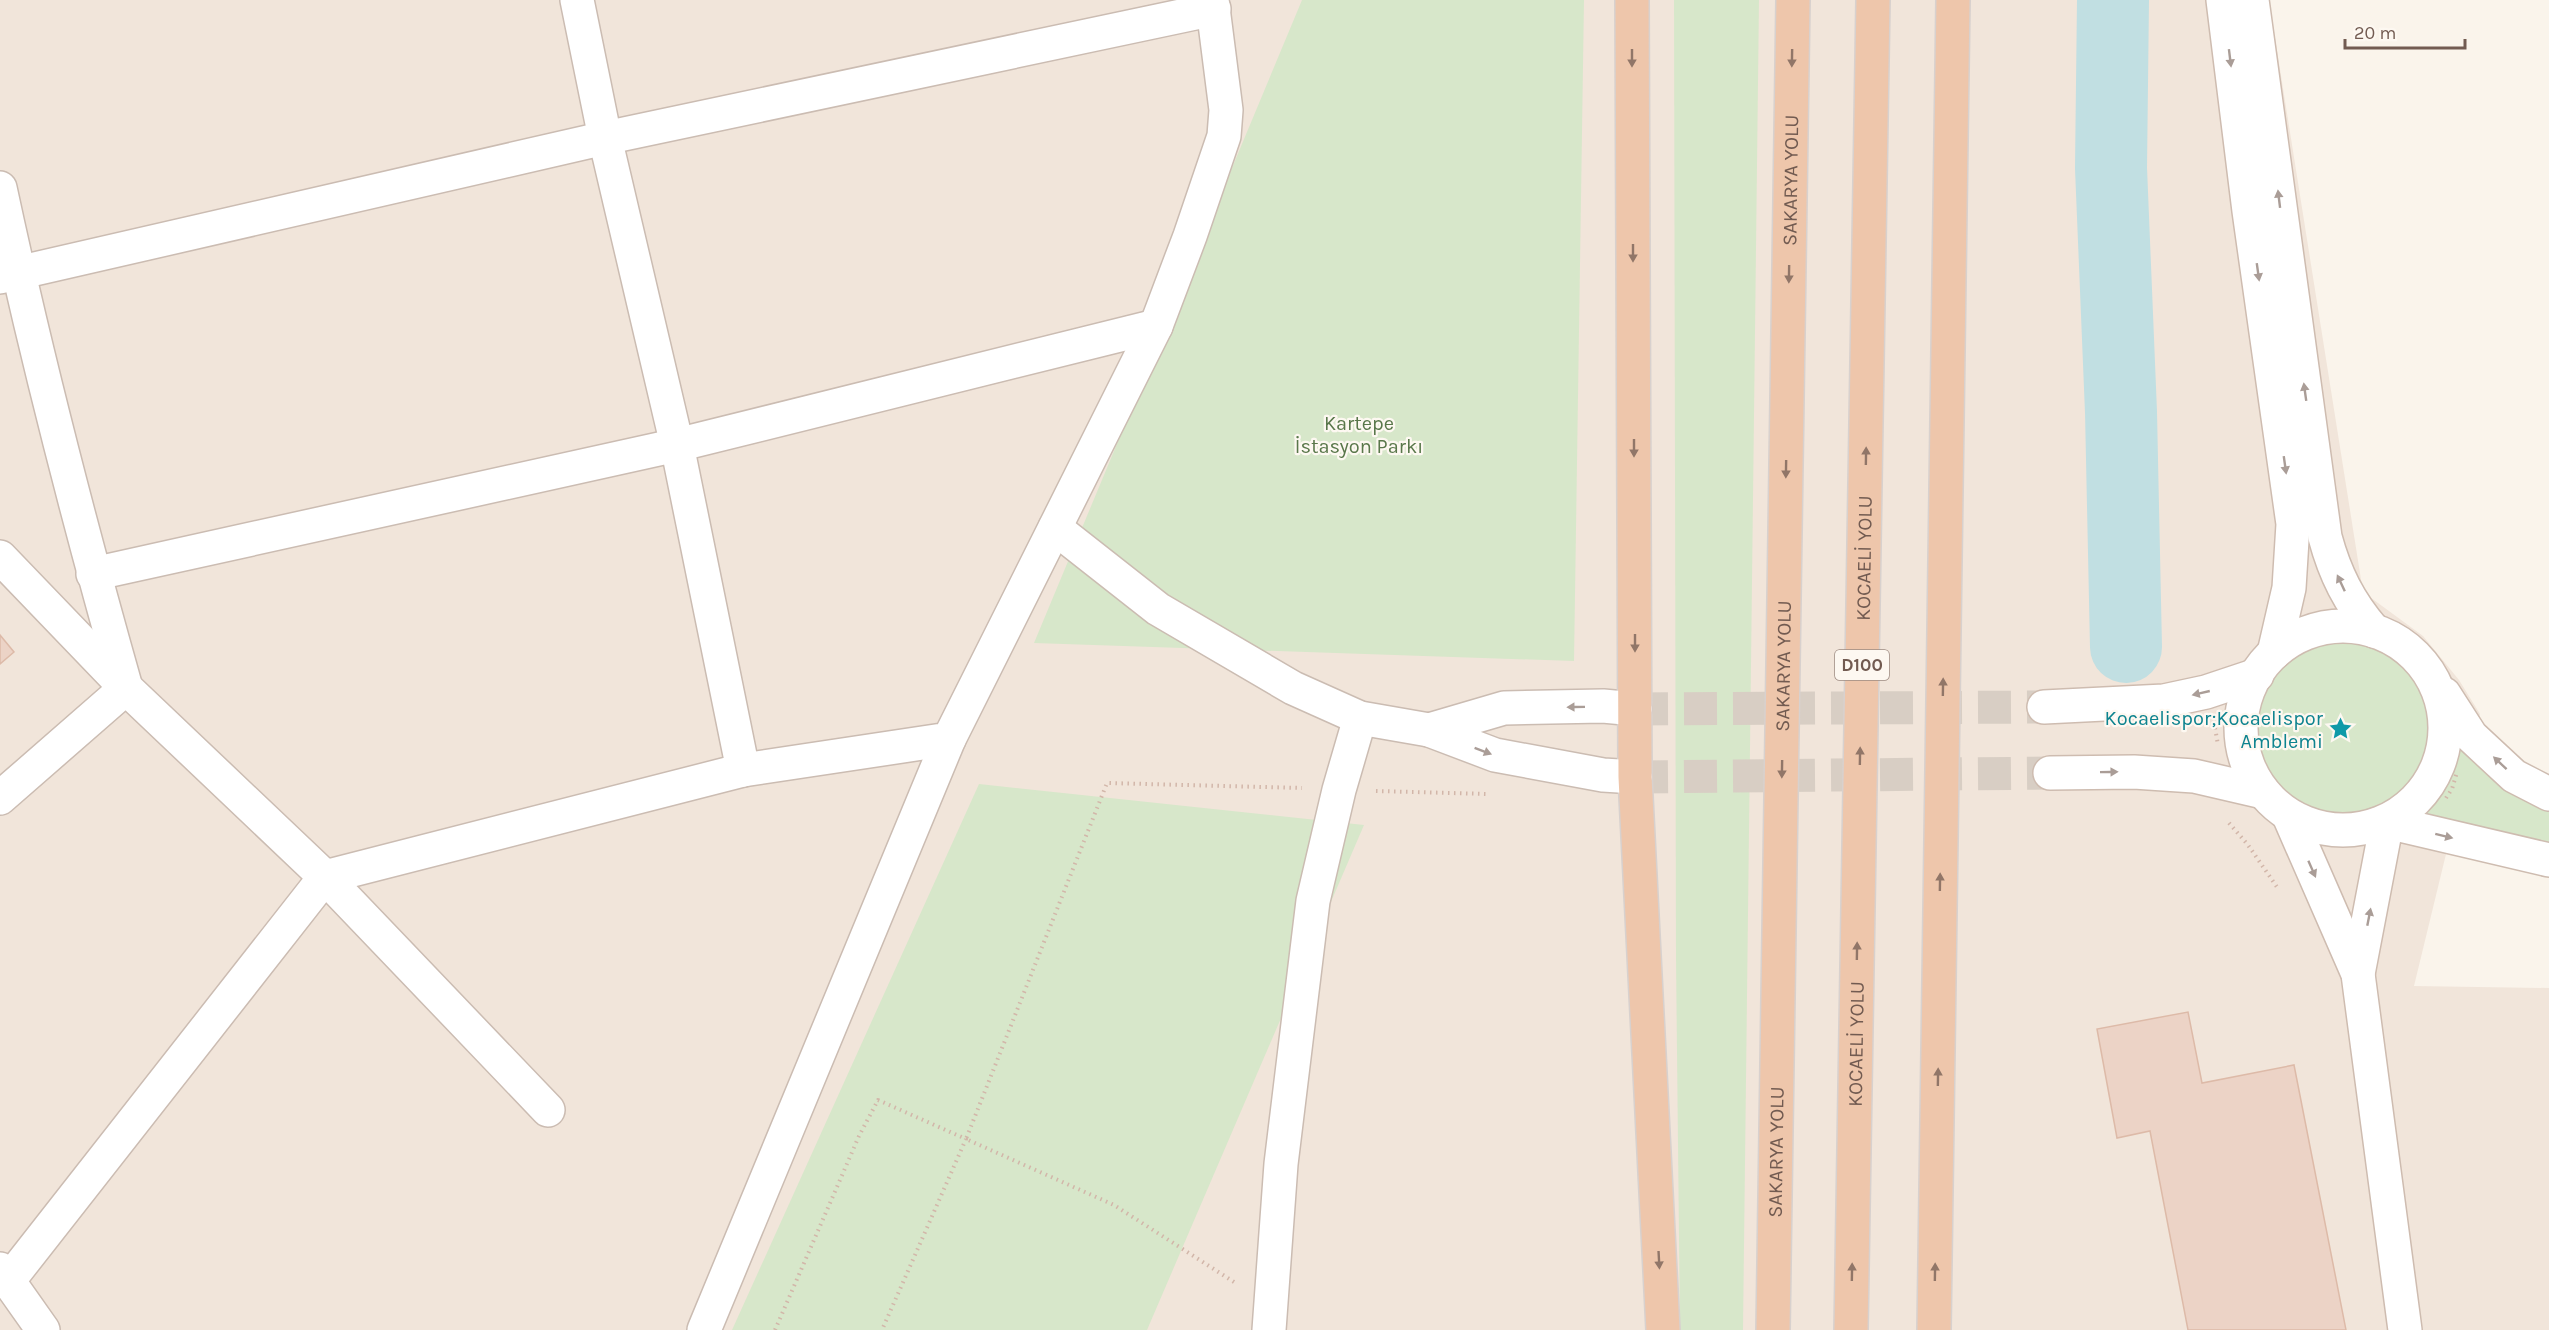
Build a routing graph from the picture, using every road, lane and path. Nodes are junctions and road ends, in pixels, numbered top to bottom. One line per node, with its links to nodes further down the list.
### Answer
1 (577, 0): 9 (street)
2 (1632, 0): 22 (highway, one-way to 22)
3 (1793, 0): 50 (highway, SAKARYA YOLU, one-way to 50)
4 (1873, 0): 51 (highway, KOCAELİ YOLU / D100, one-way to 4)
5 (1953, 0): 52 (highway, one-way to 5)
6 (2223, 0): 18 (street, one-way to 18)
7 (2253, 0): 17 (street, one-way to 7)
8 (1213, 5): 9 (street); 12 (street)
9 (605, 138): 11 (street); 13 (street)
10 (0, 188): 11 (street)
11 (9, 275): 16 (street)
12 (1156, 326): 13 (street); 14 (street)
13 (677, 445): 16 (street); 27 (street)
14 (1054, 528): 23 (street); 26 (street)
15 (0, 557): 20 (street)
16 (93, 574): 20 (street)
17 (2389, 632): 18 (street); 19 (street); 19 (path)
18 (2266, 664): 21 (street, one-way to 21); 31 (street)
19 (2438, 673): 25 (street); 36 (street)
20 (126, 687): 34 (street); 39 (street)
21 (2044, 707)
22 (1635, 709): 24 (street, one-way to 24); 29 (highway)
23 (1360, 718): 24 (street); 30 (street)
24 (1429, 730): 29 (street, one-way to 29)
25 (2471, 736): 33 (street, one-way to 25); 37 (path)
26 (949, 739): 27 (street); 46 (street)
27 (743, 770): 39 (street)
28 (2050, 773): 31 (street, one-way to 31)
29 (1635, 777): 49 (highway, one-way to 49)
30 (1339, 790): 32 (path); 42 (path); 44 (street)
31 (2263, 792): 35 (street)
32 (1500, 794)
33 (2549, 794)
34 (0, 798)
35 (2289, 816): 36 (street); 40 (street, one-way to 40)
36 (2387, 822): 37 (street); 40 (street, one-way to 36)
37 (2425, 831): 38 (street, one-way to 38)
38 (2549, 861)
39 (325, 876): 41 (street); 43 (street)
40 (2358, 974): 53 (street)
41 (548, 1110)
42 (966, 1139): 44 (path); 47 (path); 48 (path)
43 (4, 1275): 45 (street)
44 (1270, 1317)
45 (43, 1330)
46 (704, 1330)
47 (775, 1330)
48 (882, 1330)
49 (1663, 1330)
50 (1773, 1330)
51 (1851, 1330)
52 (1934, 1330)
53 (2405, 1330)

